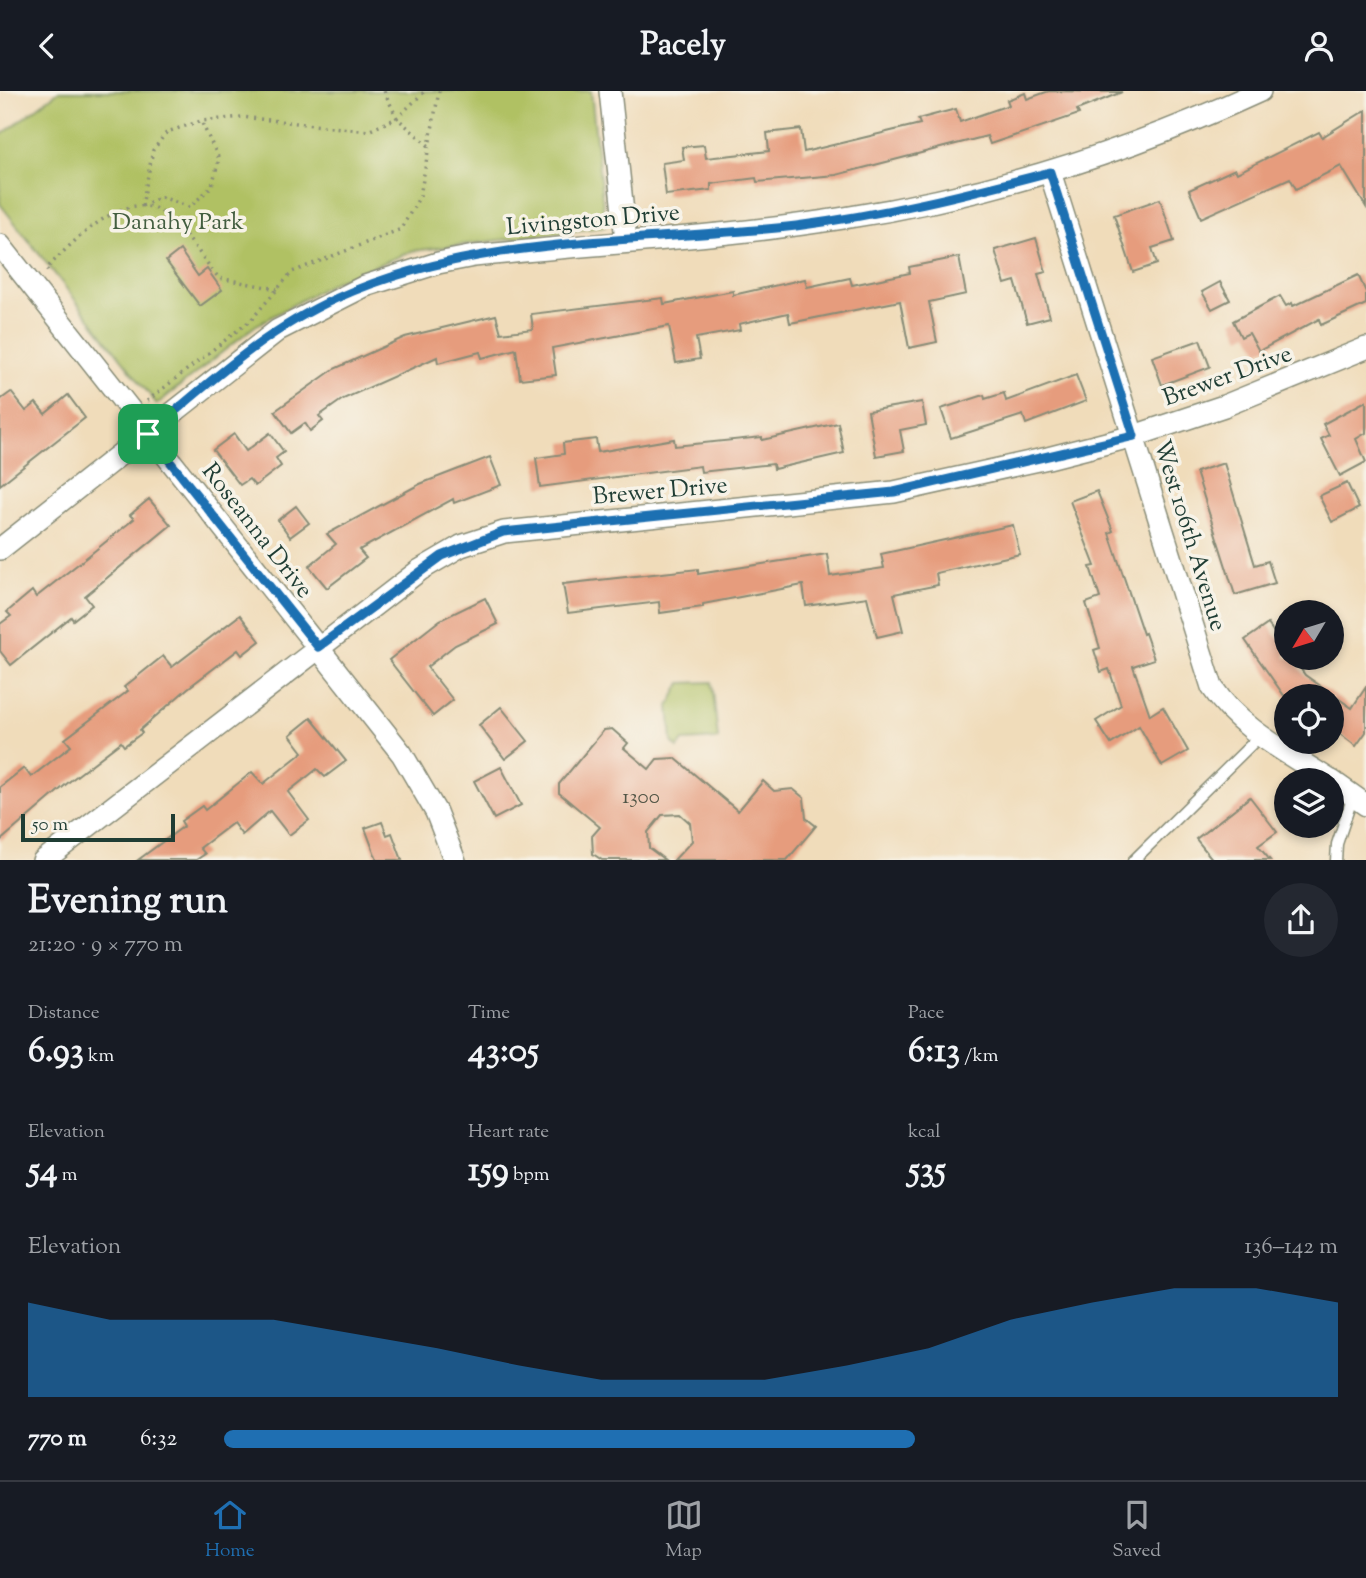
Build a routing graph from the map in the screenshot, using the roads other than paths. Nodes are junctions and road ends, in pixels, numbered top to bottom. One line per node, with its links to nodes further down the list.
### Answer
1 (610, 91): 4 (street)
2 (1260, 91): 3 (street, Livingston Drive)
3 (1050, 172): 4 (street, Livingston Drive); 8 (street, West 106th Avenue)
4 (626, 240): 7 (street, Livingston Drive)
5 (0, 244): 7 (street, Roseanna Drive)
6 (1366, 348): 8 (street, Brewer Drive)
7 (148, 434): 9 (street, Livingston Drive); 10 (street, Roseanna Drive)
8 (1134, 436): 10 (street, Brewer Drive); 11 (street, West 106th Avenue)
9 (0, 549)
10 (318, 647): 15 (street, Brewer Drive); 16 (street, Roseanna Drive)
11 (1261, 735): 12 (street, West 106th Avenue); 17 (lane)
12 (1311, 768)
13 (1344, 790): 14 (street, West 106th Avenue)
14 (1360, 801): 18 (lane)
15 (43, 860)
16 (454, 860)
17 (1133, 860)
18 (1336, 860)

